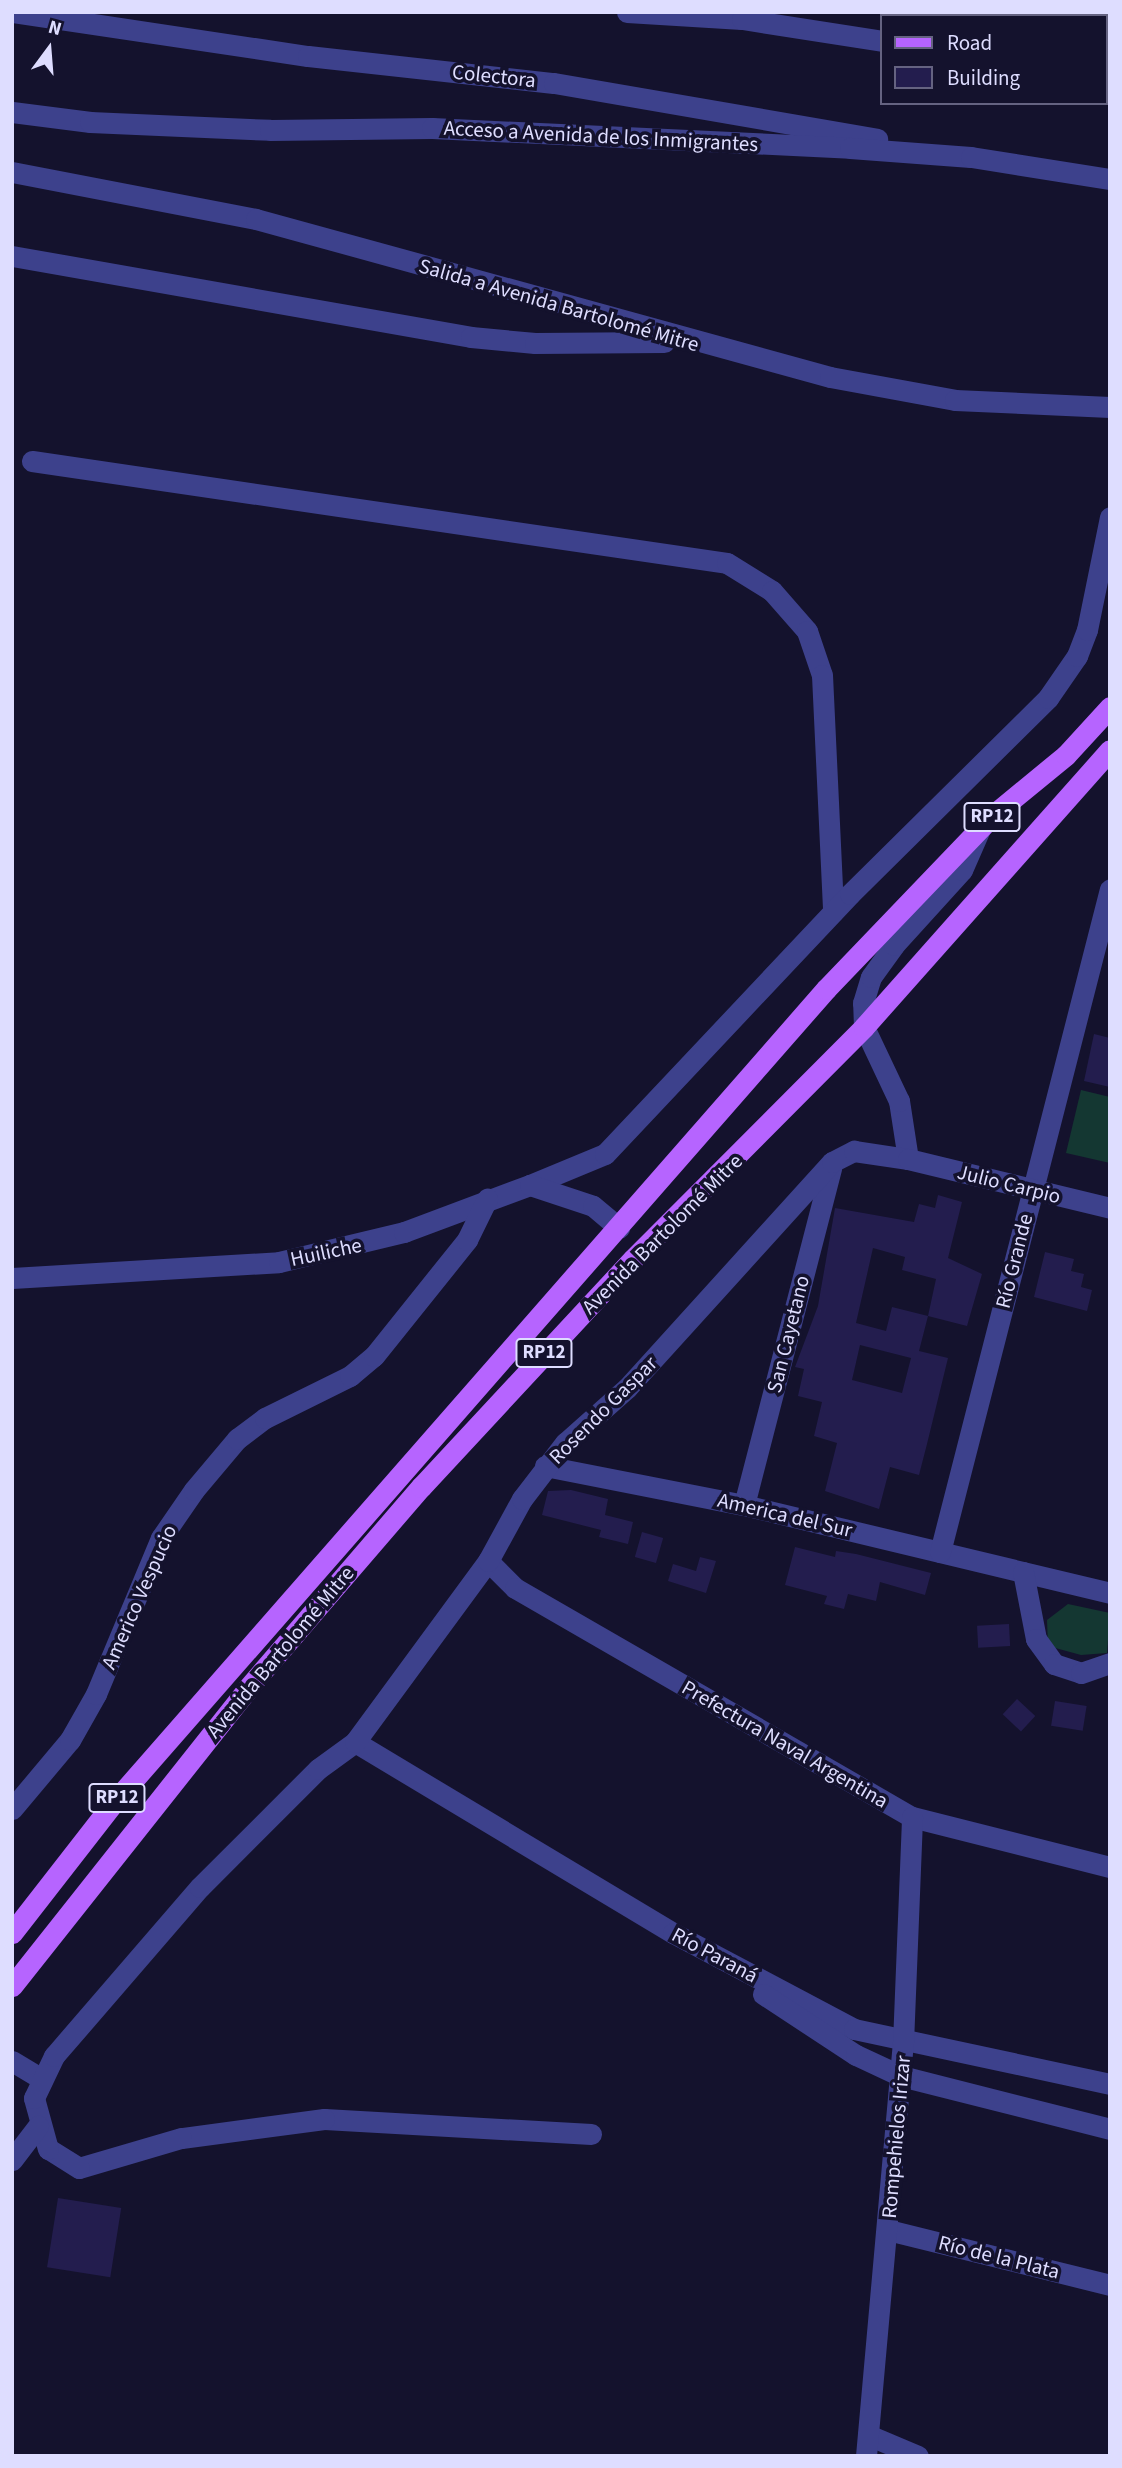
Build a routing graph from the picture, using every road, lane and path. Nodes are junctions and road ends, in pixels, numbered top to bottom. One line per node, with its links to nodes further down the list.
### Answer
1 (13, 12): 6 (street, Colectora)
2 (627, 12): 3 (street)
3 (789, 19): 4 (street)
4 (880, 41)
5 (12, 112): 6 (street, Acceso a Avenida de los Inmigrantes)
6 (971, 158): 8 (street, Acceso a Avenida de los Inmigrantes)
7 (12, 172): 10 (street, Salida a Avenida Bartolomé Mitre)
8 (1110, 179)
9 (12, 256): 10 (street)
10 (687, 341): 11 (street, Salida a Avenida Bartolomé Mitre)
11 (1110, 407)
12 (32, 461): 18 (street)
13 (1110, 517): 18 (street, Huiliche)
14 (1110, 707): 16 (main road, Avenida Bartolomé Mitre / RP12)
15 (1110, 750): 19 (main road, Avenida Bartolomé Mitre / RP12)
16 (980, 829): 19 (street); 26 (main road, Avenida Bartolomé Mitre / RP12)
17 (1110, 889): 23 (street, Río Grande)
18 (832, 912): 22 (street, Huiliche)
19 (864, 1027): 20 (street); 41 (main road, Avenida Bartolomé Mitre / RP12)
20 (908, 1159): 21 (street); 23 (street, Julio Carpio)
21 (832, 1162): 28 (street, Rosendo Gaspar); 29 (street, San Cayetano)
22 (530, 1185): 24 (street, Huiliche); 26 (street)
23 (1032, 1190): 25 (street, Julio Carpio); 30 (street, Río Grande)
24 (487, 1199): 27 (street, Huiliche); 36 (street, Americo Vespucio)
25 (1110, 1208)
26 (619, 1228): 39 (main road, Avenida Bartolomé Mitre / RP12)
27 (12, 1278)
28 (545, 1466): 29 (street, America del Sur); 31 (street, Rosendo Gaspar)
29 (744, 1505): 30 (street, America del Sur)
30 (940, 1552): 32 (street, America del Sur)
31 (488, 1561): 35 (street, Rosendo Gaspar); 37 (street, Prefectura Naval Argentina)
32 (1024, 1572): 33 (street, America del Sur); 34 (street)
33 (1110, 1593)
34 (1110, 1663)
35 (355, 1742): 40 (street, Río Paraná); 45 (street, Rosendo Gaspar)
36 (12, 1809)
37 (912, 1817): 38 (street, Prefectura Naval Argentina); 42 (street, Rompehielos Irizar)
38 (1110, 1867)
39 (12, 1933)
40 (673, 1933): 42 (street, Río Paraná); 44 (street)
41 (12, 1986)
42 (903, 2043): 44 (street, Rompehielos Irizar); 46 (street, Río Paraná)
43 (12, 2061): 45 (street)
44 (901, 2076): 48 (street); 51 (street, Rompehielos Irizar)
45 (40, 2078): 47 (street)
46 (1110, 2084)
47 (38, 2126): 49 (street); 50 (street)
48 (1110, 2129)
49 (591, 2134)
50 (12, 2160)
51 (888, 2230): 52 (street, Río de la Plata); 53 (street, Rompehielos Irizar)
52 (1110, 2285)
53 (867, 2445): 54 (street)
54 (918, 2456)

